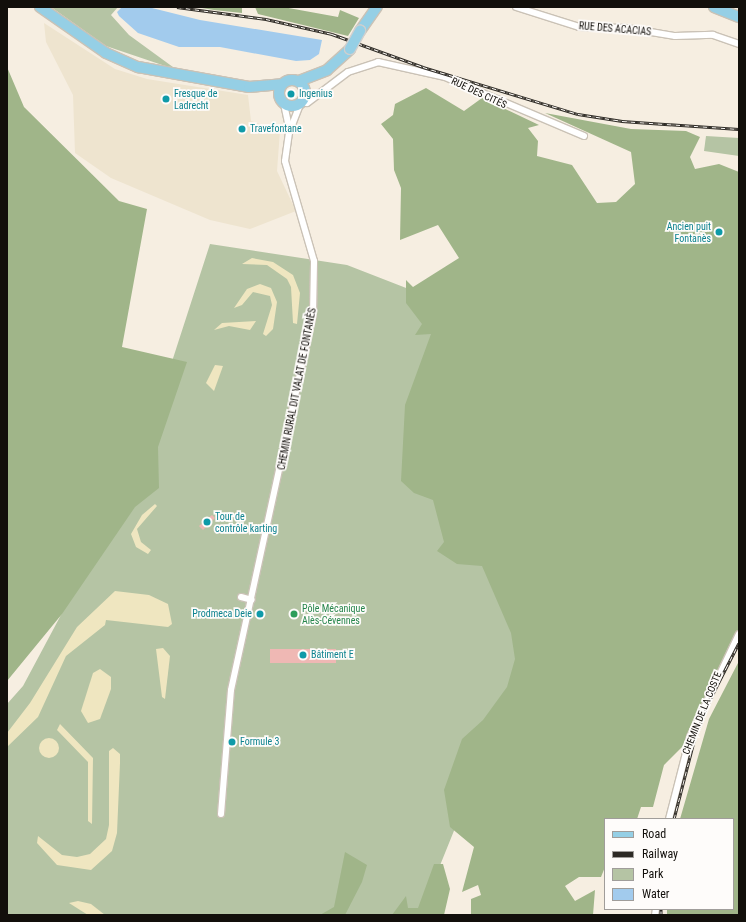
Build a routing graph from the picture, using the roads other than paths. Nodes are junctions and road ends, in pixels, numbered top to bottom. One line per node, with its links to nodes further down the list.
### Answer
1 (40, 7): 10 (main road)
2 (377, 7): 7 (main road, bridge)
3 (516, 7): 6 (street, RUE DES ACACIAS)
4 (714, 7): 5 (main road)
5 (739, 17)
6 (739, 44)
7 (327, 70): 8 (main road); 11 (main road)
8 (299, 81): 9 (main road); 11 (main road)
9 (282, 84): 10 (main road); 12 (main road)
10 (249, 86): 12 (main road)
11 (302, 100): 12 (main road); 13 (street, CHEMIN RURAL DIT VALAT DE FONTANÈS); 14 (street, RUE DES CITÉS)
12 (282, 101): 13 (street, CHEMIN RURAL DIT VALAT DE FONTANÈS)
13 (289, 133): 16 (street, CHEMIN RURAL DIT VALAT DE FONTANÈS)
14 (584, 136)
15 (241, 597): 16 (street)
16 (252, 600): 18 (street, CHEMIN RURAL DIT VALAT DE FONTANÈS)
17 (739, 634): 19 (street, CHEMIN DE LA COSTE)
18 (221, 814)
19 (669, 818)

